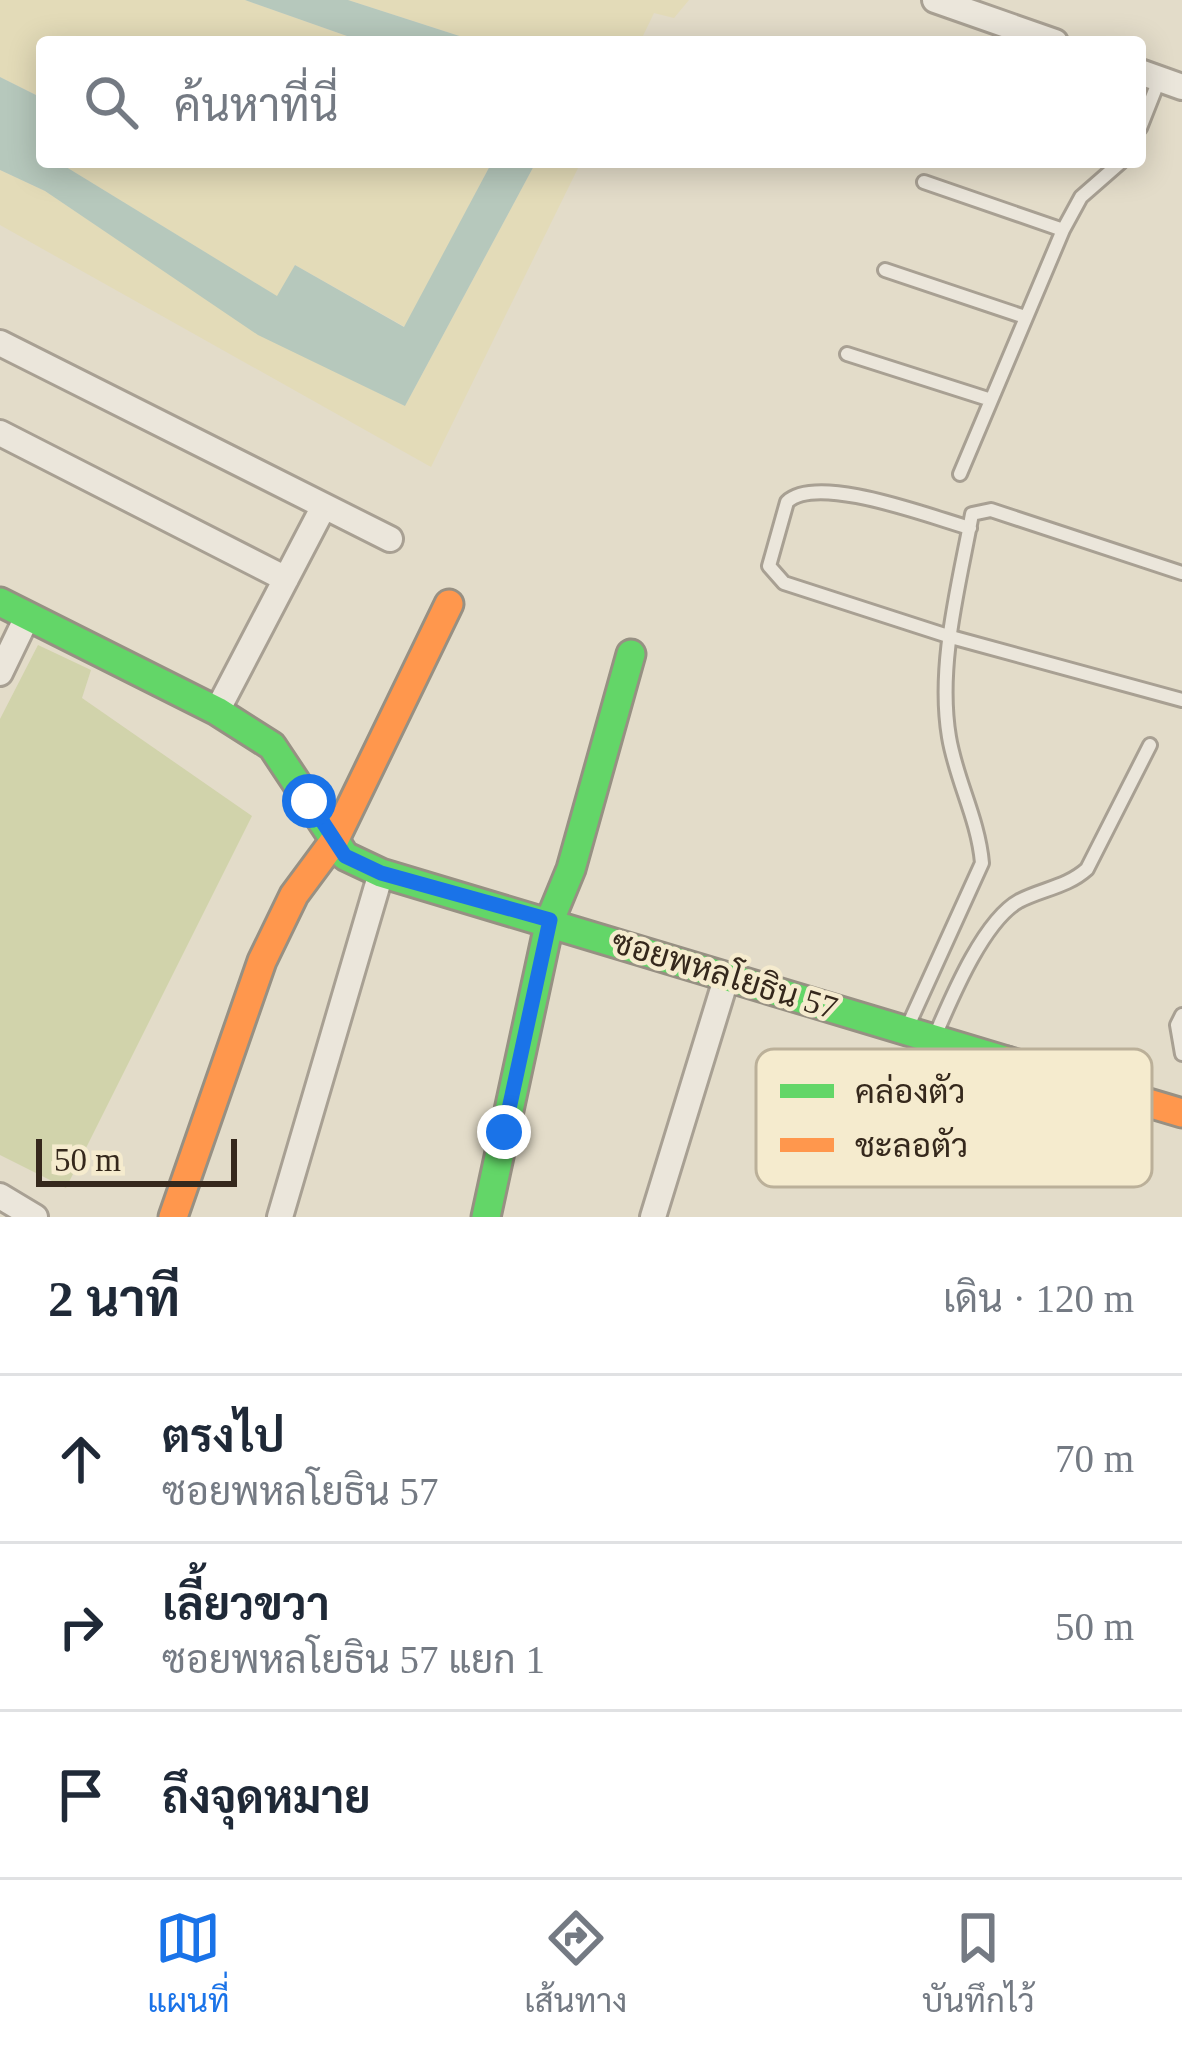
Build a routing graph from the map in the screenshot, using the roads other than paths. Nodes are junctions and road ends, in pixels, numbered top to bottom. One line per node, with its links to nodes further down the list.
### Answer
1 (935, 0): 2 (street)
2 (1038, 36)
3 (1160, 79): 4 (lane)
4 (1146, 113)
5 (1113, 168): 7 (lane)
6 (924, 182): 7 (lane)
7 (1063, 230): 9 (lane)
8 (885, 270): 9 (lane)
9 (1025, 316): 12 (lane)
10 (0, 343): 15 (street)
11 (847, 354): 12 (lane)
12 (988, 399): 14 (lane)
13 (0, 433): 19 (street)
14 (960, 474)
15 (324, 506): 17 (street); 19 (street)
16 (970, 528): 18 (lane); 23 (lane); 23 (lane)
17 (390, 538)
18 (1182, 573)
19 (286, 579): 27 (street)
20 (0, 602): 22 (street, ซอยพหลโยธิน 57)
21 (449, 604): 29 (street)
22 (28, 616): 25 (street); 27 (street, ซอยพหลโยธิน 57)
23 (951, 637): 26 (lane); 34 (lane)
24 (632, 654): 31 (street)
25 (0, 673)
26 (1182, 700)
27 (217, 711): 29 (street, ซอยพหลโยธิน 57)
28 (1150, 745): 34 (lane)
29 (334, 841): 30 (street, ซอยพหลโยธิน 57); 41 (street)
30 (381, 873): 31 (street, ซอยพหลโยธิน 57); 42 (street)
31 (550, 920): 32 (street, ซอยพหลโยธิน 57); 43 (street)
32 (727, 976): 34 (street, ซอยพหลโยธิน 57); 44 (street)
33 (1182, 1015): 36 (lane)
34 (921, 1033): 35 (street, ซอยพหลโยธิน 57)
35 (973, 1049)
36 (1182, 1054)
37 (1152, 1104): 38 (street, ซอยพหลโยธิน 57)
38 (1182, 1113)
39 (0, 1196): 40 (street)
40 (35, 1217)
41 (173, 1217)
42 (280, 1217)
43 (486, 1217)
44 (653, 1217)

